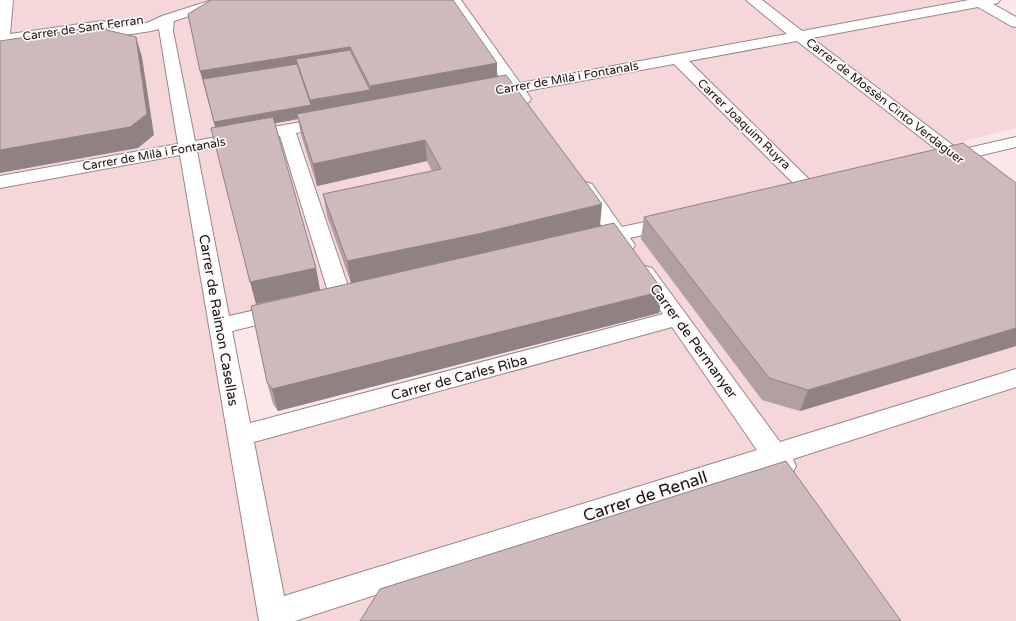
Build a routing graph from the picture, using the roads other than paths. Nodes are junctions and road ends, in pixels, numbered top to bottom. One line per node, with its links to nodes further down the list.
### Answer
1 (6, 0): 9 (street)
2 (226, 0): 6 (street, Carrer de Sant Ferran)
3 (454, 0): 11 (street)
4 (753, 0): 8 (street, Carrer de Mossèn Cinto Verdaguer)
5 (983, 1): 7 (street); 8 (street, Carrer de Milà i Fontanals)
6 (167, 19): 9 (street, Carrer de Sant Ferran); 17 (street, Carrer de Raimon Casellas)
7 (1016, 23)
8 (800, 36): 10 (street, Carrer de Milà i Fontanals); 18 (street, Carrer de Mossèn Cinto Verdaguer)
9 (1, 43)
10 (677, 58): 11 (street, Carrer de Milà i Fontanals); 23 (street, Carrer Joaquim Ruyra)
11 (515, 88): 12 (street, Carrer de Milà i Fontanals); 13 (street)
12 (469, 96)
13 (533, 114)
14 (347, 118): 15 (street, Carrer de Milà i Fontanals)
15 (286, 129): 17 (street, Carrer de Milà i Fontanals); 27 (street)
16 (1016, 142): 18 (street)
17 (188, 147): 22 (street, Carrer de Milà i Fontanals); 30 (street, Carrer de Raimon Casellas)
18 (956, 156): 19 (street); 20 (street, Carrer de Mossèn Cinto Verdaguer)
19 (925, 163)
20 (974, 170)
21 (577, 177): 25 (street, Carrer de Permanyer)
22 (0, 182)
23 (788, 195)
24 (687, 218): 25 (street)
25 (617, 234): 26 (street); 29 (street, Carrer de Permanyer)
26 (573, 245)
27 (341, 298)
28 (303, 307): 30 (street)
29 (677, 318): 32 (street, Carrer de Carles Riba); 33 (street, Carrer de Permanyer)
30 (221, 326): 32 (street, Carrer de Raimon Casellas)
31 (1016, 378): 33 (street, Carrer de Renall)
32 (240, 436): 35 (street, Carrer de Raimon Casellas)
33 (775, 454): 34 (street, Carrer de Permanyer); 35 (street, Carrer de Renall)
34 (798, 486)
35 (274, 618)

